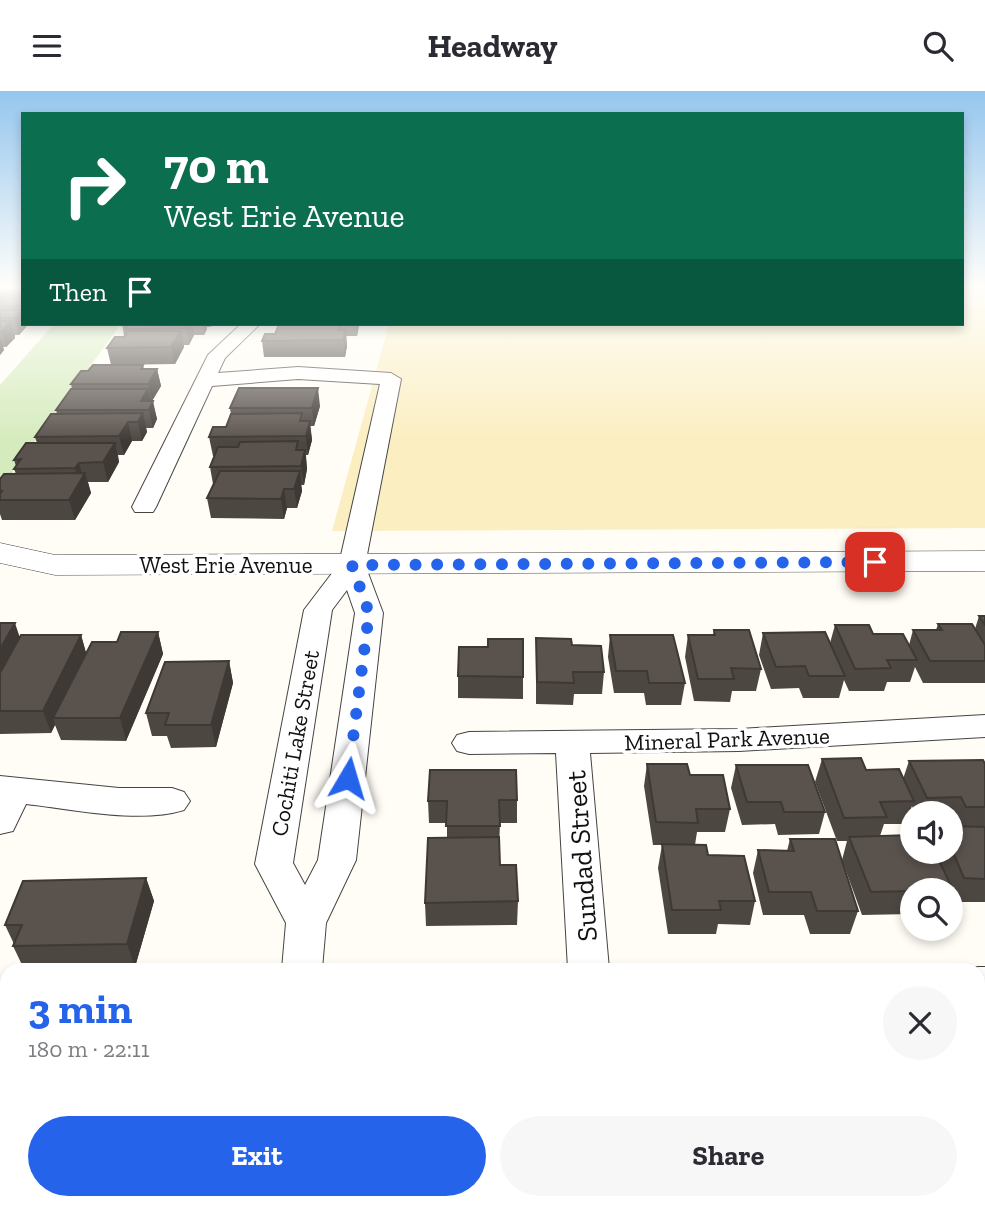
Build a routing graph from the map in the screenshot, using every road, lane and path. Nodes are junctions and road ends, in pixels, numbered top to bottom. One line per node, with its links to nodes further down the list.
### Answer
1 (235, 338): 2 (street)
2 (205, 381): 3 (street); 7 (street, Cochiti Lake Street)
3 (145, 507)
4 (0, 552): 6 (street, West Erie Avenue)
5 (985, 561): 7 (street, West Erie Avenue)
6 (55, 565): 7 (street, West Erie Avenue); 8 (street, West Erie Avenue)
7 (352, 565): 14 (street); 14 (street, Cochiti Lake Street)
8 (0, 579)
9 (985, 726): 11 (street, Mineral Park Avenue)
10 (469, 743): 11 (street, Mineral Park Avenue)
11 (572, 743): 16 (street, Sundad Street)
12 (5, 800): 13 (street)
13 (172, 801)
14 (306, 923): 15 (street)
15 (303, 963)
16 (589, 963)

